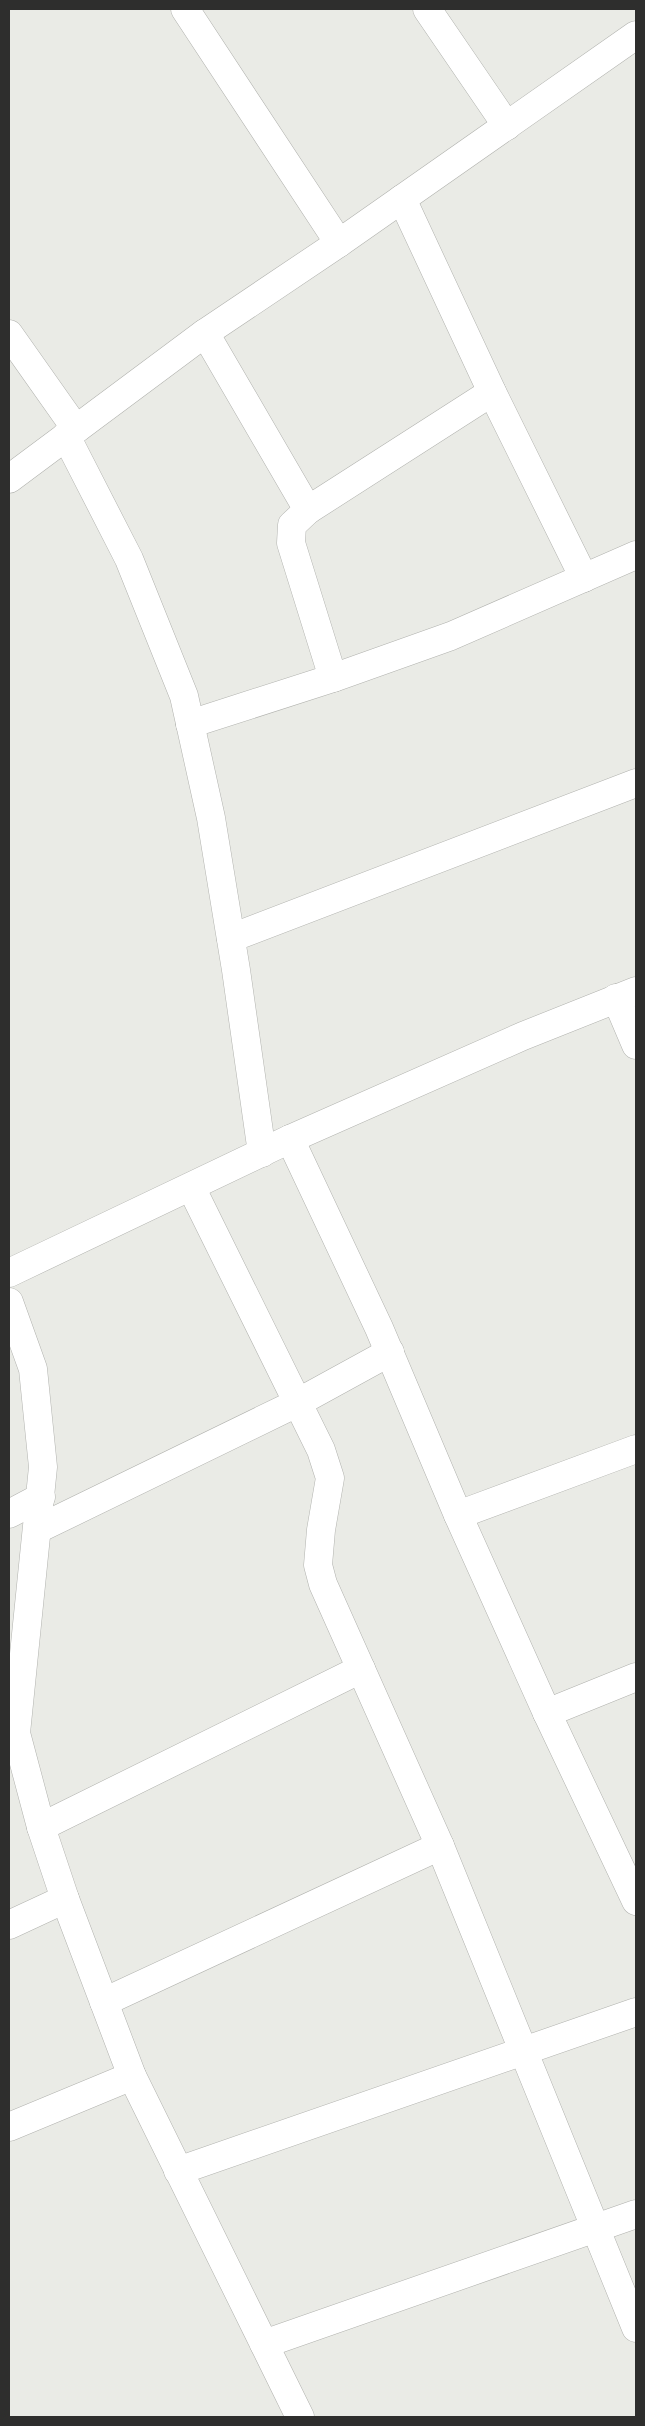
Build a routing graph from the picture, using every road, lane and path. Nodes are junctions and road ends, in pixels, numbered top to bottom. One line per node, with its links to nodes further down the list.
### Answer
1 (185, 9): 6 (street)
2 (427, 9): 4 (street)
3 (636, 35): 4 (street)
4 (507, 126): 5 (street)
5 (402, 199): 6 (street); 9 (street)
6 (339, 243): 7 (street)
7 (204, 333): 10 (street); 12 (street)
8 (9, 334): 10 (street)
9 (492, 392): 12 (street); 14 (street)
10 (71, 432): 11 (street); 16 (street)
11 (9, 479)
12 (308, 510): 15 (street)
13 (636, 555): 14 (street)
14 (584, 578): 15 (street)
15 (333, 678): 16 (street)
16 (190, 724): 18 (street)
17 (636, 783): 18 (street)
18 (231, 938): 22 (street)
19 (626, 994): 20 (street); 21 (street)
20 (636, 1045)
21 (290, 1139): 22 (street); 26 (street)
22 (262, 1153): 23 (street)
23 (191, 1187): 24 (street); 27 (street)
24 (9, 1273)
25 (9, 1302): 29 (street)
26 (390, 1352): 27 (street); 31 (street)
27 (297, 1403): 32 (street); 33 (street)
28 (636, 1449): 31 (street)
29 (41, 1497): 30 (street); 32 (street)
30 (9, 1514)
31 (458, 1515): 35 (street)
32 (38, 1529): 36 (street)
33 (361, 1668): 37 (street); 38 (street)
34 (636, 1677): 35 (street)
35 (547, 1713): 40 (street)
36 (13, 1735): 37 (street)
37 (42, 1827): 39 (street)
38 (440, 1846): 42 (street); 44 (street)
39 (65, 1899): 41 (street); 42 (street)
40 (636, 1901)
41 (9, 1925)
42 (104, 2002): 45 (street)
43 (636, 2012): 44 (street)
44 (523, 2050): 47 (street); 49 (street)
45 (132, 2076): 46 (street); 47 (street)
46 (9, 2127)
47 (178, 2171): 51 (street)
48 (636, 2214): 49 (street)
49 (596, 2228): 50 (street); 51 (street)
50 (636, 2328)
51 (264, 2344): 52 (street)
52 (300, 2417)

